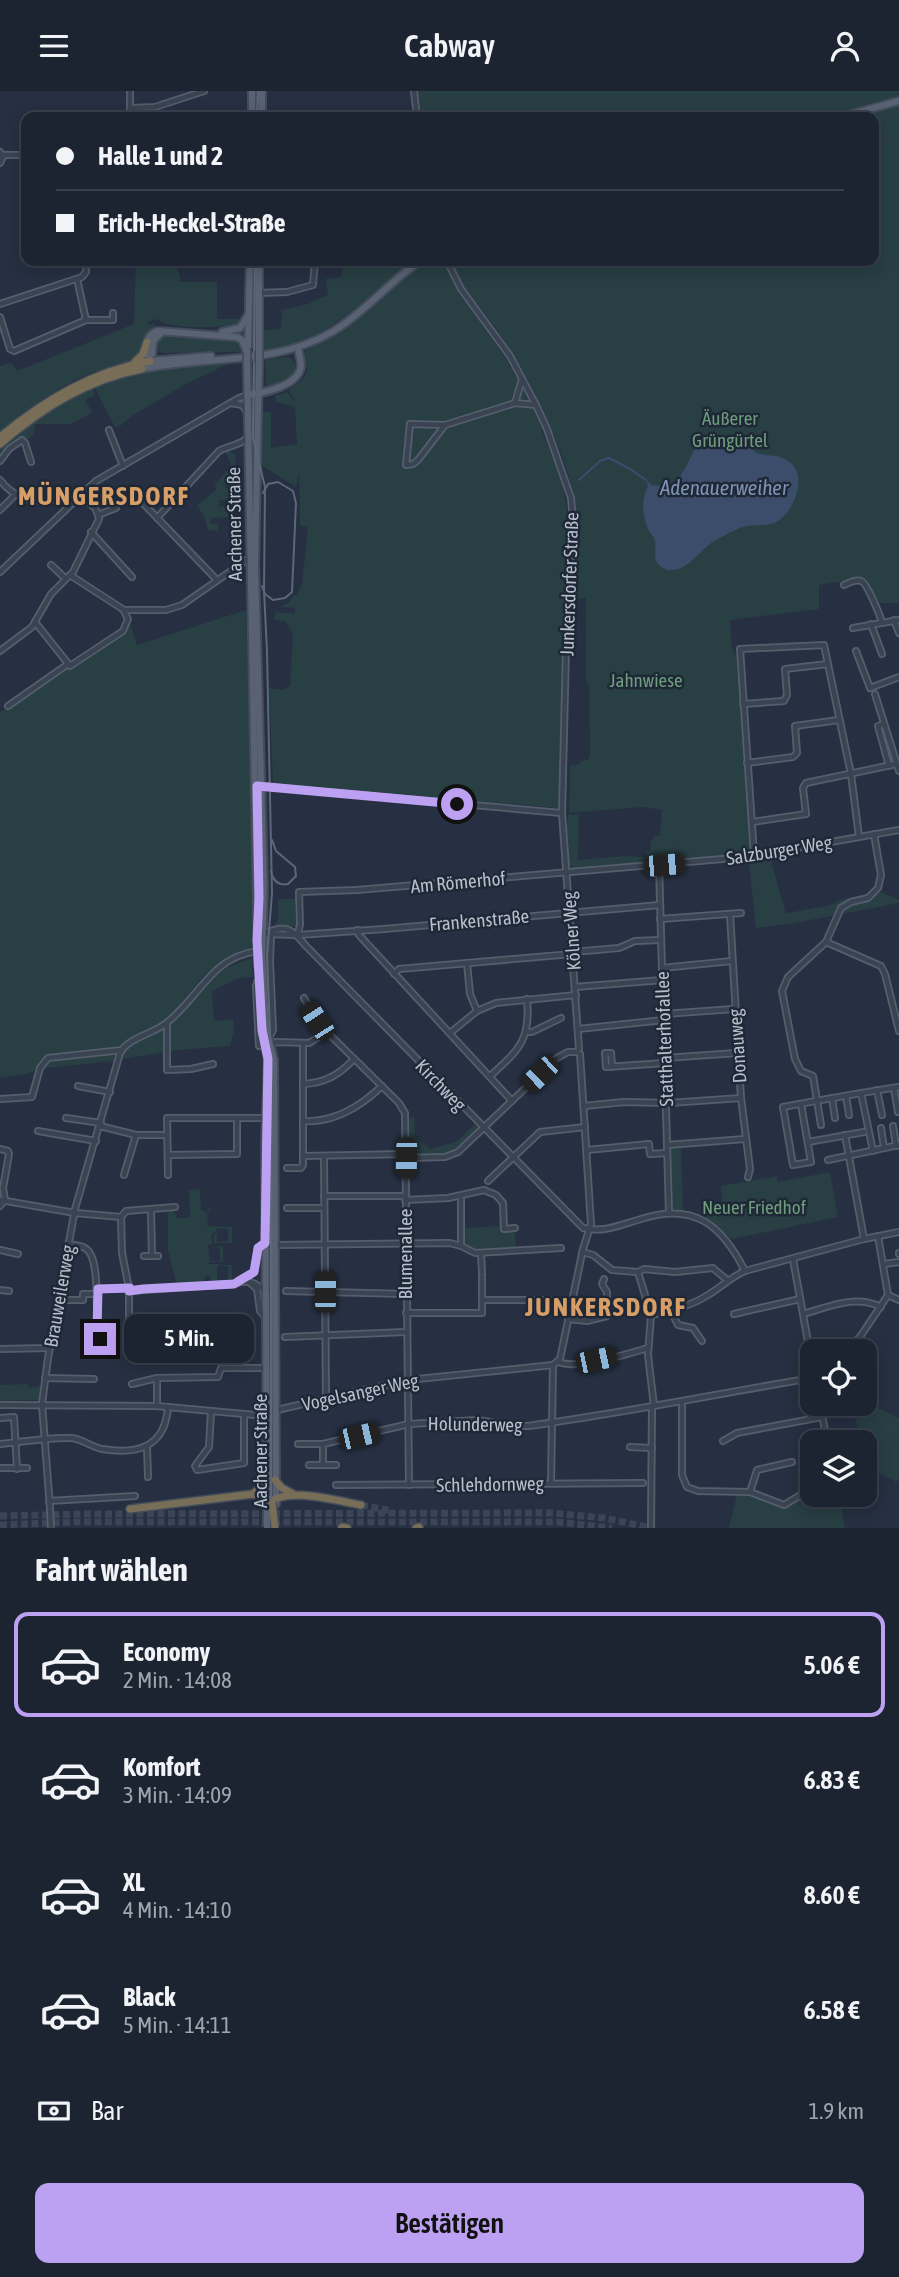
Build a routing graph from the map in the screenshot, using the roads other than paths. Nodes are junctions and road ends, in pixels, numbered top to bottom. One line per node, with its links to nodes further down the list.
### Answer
1 (130, 91): 10 (street)
2 (182, 91): 7 (street)
3 (204, 91): 7 (street)
4 (252, 91): 9 (main road)
5 (262, 91): 14 (main road)
6 (414, 91): 15 (street)
7 (184, 98): 10 (street)
8 (899, 101): 16 (main road)
9 (252, 106): 12 (main road); 13 (main road)
10 (130, 108): 11 (street)
11 (130, 112)
12 (252, 112)
13 (256, 112)
14 (261, 112)
15 (416, 112)
16 (859, 112)
17 (1, 154): 18 (street); 19 (street)
18 (21, 155)
19 (0, 163)
20 (86, 266): 26 (street)
21 (250, 266): 29 (main road, Aachener Straße)
22 (259, 266): 27 (main road, Aachener Straße)
23 (315, 266): 27 (street)
24 (414, 266): 35 (main road)
25 (450, 266): 46 (street, Junkersdorfer Straße)
26 (77, 279): 28 (street); 32 (street)
27 (259, 293): 43 (main road, Aachener Straße, bridge)
28 (0, 304)
29 (249, 309): 33 (main road); 36 (main road, Aachener Straße)
30 (0, 317): 32 (street)
31 (111, 317): 32 (street)
32 (86, 320)
33 (214, 334): 34 (main road); 36 (main road)
34 (149, 344): 38 (main road); 41 (main road); 42 (highway)
35 (297, 349): 37 (main road); 40 (main road); 45 (main road)
36 (247, 352): 49 (main road, Aachener Straße, bridge)
37 (282, 353): 39 (main road); 40 (main road)
38 (170, 358): 39 (main road); 41 (main road)
39 (226, 358): 41 (main road)
40 (296, 361): 45 (main road)
41 (154, 363): 42 (highway); 44 (main road)
42 (132, 364): 56 (highway)
43 (259, 366): 47 (main road); 48 (main road, Aachener Straße)
44 (142, 369): 58 (highway)
45 (299, 369): 47 (main road)
46 (522, 379): 51 (street); 52 (street, Junkersdorfer Straße)
47 (271, 389): 48 (main road)
48 (258, 394): 49 (main road); 71 (main road, Aachener Straße)
49 (247, 395): 50 (street); 53 (main road, Aachener Straße)
50 (230, 403): 53 (street); 61 (street)
51 (516, 403): 52 (street); 54 (street)
52 (536, 405): 104 (street, Junkersdorfer Straße)
53 (248, 413): 57 (main road, Aachener Straße)
54 (445, 425): 54 (street)
55 (109, 430): 61 (street)
56 (0, 436)
57 (248, 437): 69 (street); 71 (main road, Aachener Straße)
58 (0, 444)
59 (0, 461): 60 (street)
60 (31, 462)
61 (123, 465): 63 (street)
62 (0, 480): 64 (street)
63 (79, 495): 64 (street); 68 (street); 73 (street)
64 (15, 496): 67 (street)
65 (136, 500): 69 (street)
66 (116, 508): 68 (street)
67 (0, 510)
68 (98, 515): 70 (street)
69 (158, 518): 76 (street)
70 (91, 532): 74 (street); 75 (street)
71 (252, 562): 76 (street); 103 (main road, Aachener Straße)
72 (51, 565): 74 (street)
73 (0, 572)
74 (68, 577): 78 (street); 82 (street)
75 (132, 577)
76 (216, 579): 79 (street)
77 (844, 585): 83 (street)
78 (124, 610): 79 (street); 80 (street)
79 (134, 611): 80 (street)
80 (128, 619): 91 (street)
81 (897, 619): 83 (street); 86 (street)
82 (35, 622): 87 (street); 91 (street)
83 (882, 623): 84 (street)
84 (872, 624): 85 (street); 89 (street)
85 (853, 628)
86 (899, 633)
87 (0, 651)
88 (856, 651): 92 (street)
89 (882, 653)
90 (828, 664): 94 (street); 94 (street); 96 (street)
91 (69, 665): 95 (street)
92 (899, 677)
93 (875, 694): 97 (street)
94 (743, 704): 98 (street)
95 (8, 706)
96 (839, 720): 98 (street); 102 (street)
97 (885, 724): 99 (street); 100 (street)
98 (747, 762): 105 (street)
99 (897, 764): 100 (street); 101 (street)
100 (889, 766): 102 (street)
101 (899, 771)
102 (851, 774): 105 (street); 108 (street)
103 (259, 786): 104 (street); 117 (main road, Aachener Straße)
104 (562, 813): 111 (street, Kölner Weg)
105 (752, 822): 109 (street)
106 (899, 830): 107 (street, Salzburger Weg)
107 (874, 834): 108 (street, Salzburger Weg); 122 (street)
108 (859, 837): 109 (street, Salzburger Weg)
109 (754, 855): 110 (street, Salzburger Weg)
110 (659, 865): 111 (street, Am Römerhof); 112 (street, Statthalterhofallee)
111 (566, 872): 113 (street, Kölner Weg); 120 (street, Am Römerhof)
112 (660, 905): 113 (street, Frankenstraße); 116 (street, Statthalterhofallee)
113 (570, 912): 118 (street, Frankenstraße); 124 (street, Kölner Weg)
114 (741, 913): 115 (street)
115 (730, 914): 116 (street); 125 (street, Donauweg)
116 (660, 919): 121 (street, Statthalterhofallee)
117 (260, 929): 119 (street); 123 (main road, Aachener Straße); 123 (main road, Aachener Straße)
118 (357, 930): 120 (street, Frankenstraße); 128 (street)
119 (272, 932): 120 (street); 144 (street, Aachener Straße)
120 (298, 935): 183 (street, Kirchweg)
121 (661, 940): 124 (street); 127 (street, Statthalterhofallee)
122 (826, 942): 140 (street); 166 (street)
123 (260, 951): 138 (street); 144 (main road, Aachener Straße); 144 (main road, Aachener Straße)
124 (573, 953): 126 (street); 130 (street, Kölner Weg)
125 (732, 961): 127 (street); 134 (street, Donauweg)
126 (467, 963): 128 (street); 135 (street)
127 (662, 968): 129 (street, Statthalterhofallee)
128 (394, 974): 143 (street)
129 (663, 980): 130 (street); 136 (street, Statthalterhofallee)
130 (575, 987): 131 (street, Kölner Weg)
131 (576, 995): 133 (street); 139 (street, Kölner Weg)
132 (304, 998): 141 (street, Blumenallee)
133 (527, 999): 135 (street); 142 (street)
134 (734, 1009): 136 (street); 148 (street, Donauweg)
135 (477, 1011): 143 (street)
136 (664, 1017): 139 (street); 150 (street, Statthalterhofallee)
137 (561, 1018): 142 (street)
138 (167, 1023): 146 (street); 151 (street)
139 (578, 1029): 147 (street, Kölner Weg)
140 (899, 1031)
141 (327, 1032): 145 (street); 149 (street, Blumenallee)
142 (526, 1032): 153 (street)
143 (450, 1033): 153 (street)
144 (268, 1043): 145 (street); 175 (main road, Aachener Straße); 195 (main road, Aachener Straße)
145 (303, 1043): 154 (street)
146 (122, 1050): 159 (street, Brauweilerweg); 164 (street)
147 (579, 1052): 165 (street); 169 (street, Kölner Weg)
148 (738, 1053): 150 (street); 162 (street, Donauweg)
149 (354, 1059): 154 (street); 156 (street, Blumenallee)
150 (665, 1061): 152 (street); 167 (street, Statthalterhofallee)
151 (213, 1064)
152 (612, 1067)
153 (490, 1076): 165 (street)
154 (303, 1084): 177 (street)
155 (78, 1086): 159 (street)
156 (382, 1086): 177 (street); 204 (street, Blumenallee)
157 (896, 1087): 158 (street); 170 (street)
158 (877, 1090): 160 (street); 172 (street)
159 (110, 1091): 178 (street, Brauweilerweg)
160 (861, 1093): 161 (street); 199 (street)
161 (846, 1096): 163 (street); 171 (street)
162 (741, 1098): 167 (street); 189 (street, Donauweg)
163 (832, 1098): 166 (street); 176 (street)
164 (0, 1100)
165 (512, 1101): 183 (street)
166 (817, 1101): 168 (street); 179 (street)
167 (666, 1103): 169 (street); 193 (street, Statthalterhofallee)
168 (801, 1104): 191 (street); 191 (street)
169 (584, 1106): 181 (street, Kölner Weg)
170 (898, 1112)
171 (849, 1115)
172 (882, 1115)
173 (66, 1118): 178 (street)
174 (237, 1118): 175 (street); 187 (street); 201 (street)
175 (267, 1118): 192 (main road, Aachener Straße)
176 (835, 1118)
177 (303, 1121): 202 (street)
178 (101, 1125): 186 (street); 190 (street, Brauweilerweg)
179 (821, 1125)
180 (893, 1126): 194 (street)
181 (585, 1127): 198 (street, Kölner Weg); 206 (street)
182 (881, 1128): 196 (street)
183 (484, 1129): 204 (street); 206 (street, Kirchweg)
184 (38, 1131): 190 (street)
185 (864, 1132): 188 (street)
186 (136, 1135): 187 (street); 209 (street)
187 (167, 1135): 201 (street)
188 (845, 1135): 191 (street); 205 (street)
189 (745, 1139): 193 (street); 211 (street, Donauweg)
190 (96, 1141): 221 (street, Brauweilerweg)
191 (808, 1142)
192 (265, 1145): 195 (main road); 229 (main road, Aachener Straße)
193 (667, 1145): 200 (street, Statthalterhofallee)
194 (898, 1145): 196 (street)
195 (273, 1148): 233 (main road, Aachener Straße)
196 (884, 1148): 199 (street)
197 (0, 1149): 213 (street)
198 (587, 1150): 200 (street); 225 (street, Kölner Weg)
199 (870, 1152): 205 (street)
200 (667, 1153): 222 (street, Statthalterhofallee)
201 (168, 1155): 210 (street)
202 (303, 1156): 203 (street); 208 (street)
203 (324, 1156): 204 (street); 214 (street)
204 (406, 1156): 215 (street, Blumenallee)
205 (848, 1156): 207 (street); 228 (street)
206 (512, 1157): 212 (street); 225 (street, Kirchweg)
207 (828, 1160)
208 (287, 1168)
209 (124, 1174)
210 (168, 1175)
211 (748, 1177)
212 (488, 1181)
213 (1, 1196): 221 (street)
214 (324, 1196): 215 (street); 219 (street)
215 (405, 1198): 224 (street); 232 (street, Blumenallee)
216 (460, 1199): 234 (street)
217 (175, 1207): 220 (street)
218 (287, 1208): 219 (street)
219 (324, 1208): 231 (street)
220 (151, 1209): 223 (street); 240 (street)
221 (75, 1213): 223 (street); 230 (street, Brauweilerweg)
222 (669, 1213): 225 (street); 244 (street)
223 (121, 1217): 251 (street)
224 (515, 1228)
225 (589, 1230): 237 (street, Kölner Weg)
226 (899, 1232): 227 (street)
227 (878, 1236): 228 (street); 243 (street)
228 (864, 1239): 241 (street)
229 (265, 1243): 246 (street, Aachener Straße); 254 (main road, Aachener Straße)
230 (68, 1244): 257 (street); 262 (street, Brauweilerweg)
231 (324, 1244): 232 (street); 233 (street); 258 (street)
232 (406, 1244): 234 (street); 259 (street, Blumenallee)
233 (274, 1245): 252 (main road, Aachener Straße)
234 (461, 1246): 238 (street)
235 (561, 1248): 238 (street)
236 (0, 1250): 239 (street)
237 (583, 1252): 245 (street); 265 (street, Kölner Weg)
238 (481, 1253): 263 (street)
239 (18, 1254)
240 (144, 1256)
241 (793, 1259): 244 (street); 261 (street)
242 (899, 1262): 243 (street)
243 (884, 1264): 260 (street)
244 (745, 1271): 248 (street)
245 (638, 1272): 248 (street); 271 (street)
246 (251, 1275): 249 (street, Aachener Straße); 250 (street)
247 (604, 1279): 273 (street)
248 (727, 1280): 267 (street)
249 (249, 1281): 250 (street); 254 (street); 272 (street, Aachener Straße)
250 (234, 1284): 251 (street)
251 (129, 1289): 257 (street); 278 (street)
252 (275, 1289): 254 (street); 300 (main road, Aachener Straße)
253 (0, 1290): 255 (street)
254 (265, 1290): 272 (main road, Aachener Straße)
255 (9, 1291)
256 (286, 1291): 258 (street)
257 (98, 1292): 262 (street); 277 (street)
258 (325, 1292): 259 (street); 275 (street)
259 (406, 1294): 268 (street, Blumenallee)
260 (888, 1296): 264 (street); 266 (street)
261 (800, 1299): 269 (street); 270 (street)
262 (59, 1300): 282 (street, Brauweilerweg)
263 (482, 1300): 265 (street); 268 (street)
264 (899, 1300)
265 (570, 1304): 273 (street, Kölner Weg)
266 (881, 1307): 270 (street); 280 (street)
267 (671, 1311): 271 (street); 281 (street)
268 (406, 1313): 274 (street, Blumenallee)
269 (734, 1314)
270 (803, 1314): 279 (street)
271 (651, 1315): 283 (street)
272 (265, 1317): 286 (main road, Aachener Straße)
273 (568, 1318): 285 (street, Kölner Weg)
274 (406, 1332): 275 (street); 290 (street, Blumenallee)
275 (325, 1334): 276 (street); 293 (street)
276 (285, 1336)
277 (100, 1339)
278 (126, 1339)
279 (808, 1339)
280 (858, 1339)
281 (702, 1341)
282 (50, 1348): 284 (street); 287 (street, Brauweilerweg)
283 (649, 1348): 285 (street, Vogelsanger Weg); 298 (street)
284 (0, 1349)
285 (555, 1364): 290 (street, Vogelsanger Weg); 306 (street, Kölner Weg)
286 (266, 1368): 288 (street); 302 (main road, Aachener Straße)
287 (45, 1378): 289 (street); 295 (street, Brauweilerweg)
288 (157, 1378): 292 (street); 297 (street)
289 (93, 1379)
290 (408, 1380): 293 (street, Vogelsanger Weg); 307 (street, Blumenallee)
291 (800, 1380): 294 (street, Holunderweg)
292 (132, 1384)
293 (326, 1399): 300 (street, Vogelsanger Weg)
294 (682, 1402): 298 (street, Holunderweg); 332 (street)
295 (42, 1404): 296 (street, Vogelsanger Weg); 297 (street, Vogelsanger Weg); 309 (street, Brauweilerweg)
296 (0, 1405)
297 (158, 1406): 299 (street, Vogelsanger Weg)
298 (653, 1406): 306 (street, Holunderweg); 317 (street)
299 (168, 1407): 301 (street, Vogelsanger Weg); 315 (street)
300 (276, 1409): 302 (street, Vogelsanger Weg); 327 (main road, Aachener Straße)
301 (211, 1412): 303 (street, Vogelsanger Weg); 303 (street)
302 (266, 1412): 303 (street, Vogelsanger Weg); 325 (main road, Aachener Straße)
303 (244, 1415)
304 (822, 1417): 308 (street); 310 (street)
305 (0, 1418): 311 (street)
306 (552, 1422): 307 (street, Holunderweg); 328 (street, Kölner Weg)
307 (409, 1424): 314 (street, Holunderweg); 331 (street, Blumenallee)
308 (825, 1430)
309 (45, 1439): 311 (street); 315 (street); 337 (street, Brauweilerweg)
310 (723, 1441)
311 (15, 1442): 312 (street); 324 (street)
312 (0, 1444)
313 (298, 1444): 314 (street, Holunderweg)
314 (323, 1444): 320 (street)
315 (146, 1447): 326 (street)
316 (630, 1447): 317 (street)
317 (652, 1448): 343 (street)
318 (792, 1462): 332 (street)
319 (309, 1465): 320 (street)
320 (323, 1465): 321 (street)
321 (336, 1465)
322 (0, 1468): 324 (street)
323 (27, 1468): 324 (street)
324 (17, 1469)
325 (267, 1475): 333 (highway); 338 (main road, Aachener Straße)
326 (148, 1477)
327 (275, 1480): 334 (highway); 338 (main road, Aachener Straße)
328 (551, 1483): 329 (street, Schlehdornweg); 331 (street, Schlehdornweg)
329 (643, 1483)
330 (336, 1485): 331 (street, Schlehdornweg)
331 (409, 1485)
332 (750, 1492): 335 (street)
333 (253, 1494): 338 (highway); 340 (highway)
334 (294, 1495): 338 (highway); 339 (highway)
335 (800, 1495)
336 (135, 1496): 337 (street)
337 (49, 1501): 342 (street, Brauweilerweg, bridge)
338 (270, 1502): 341 (highway, bridge)
339 (360, 1506)
340 (131, 1509)
341 (270, 1526)
342 (51, 1528)
343 (651, 1528)

